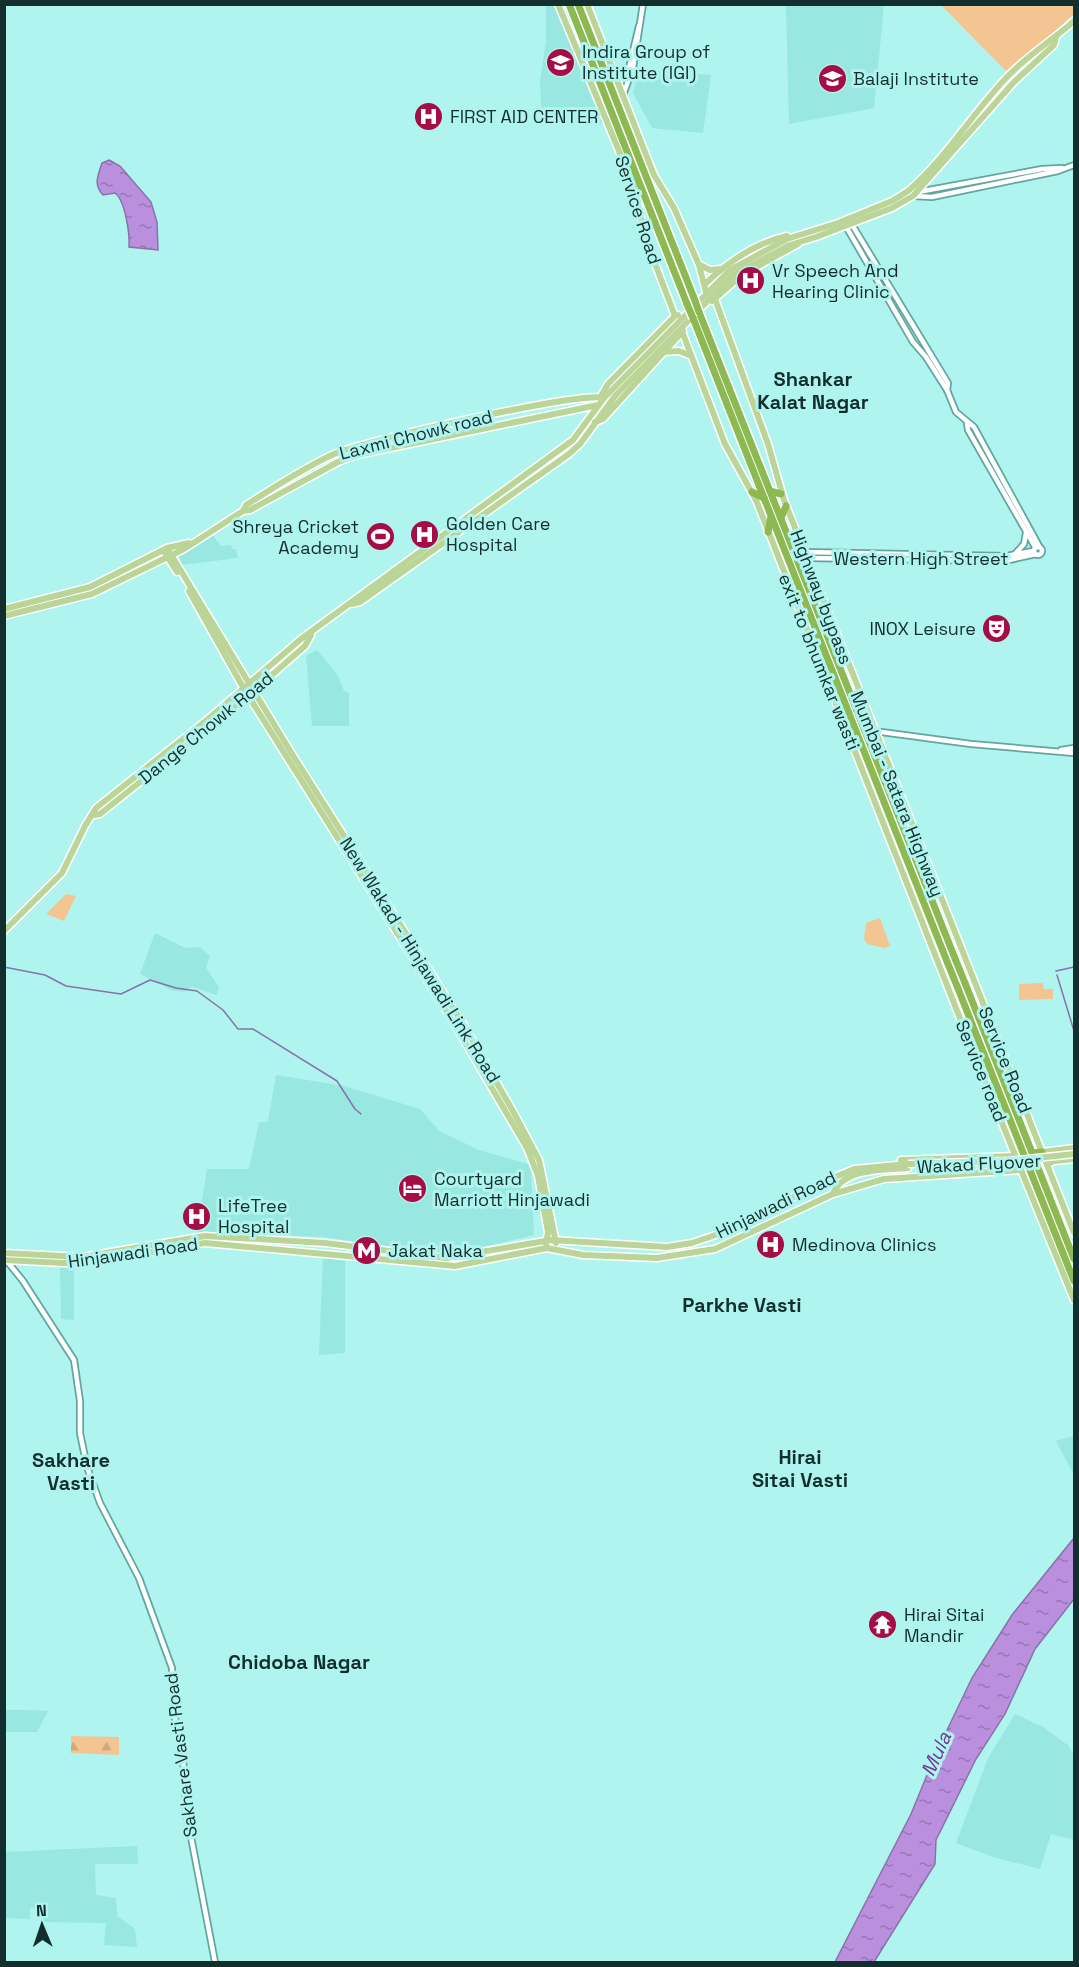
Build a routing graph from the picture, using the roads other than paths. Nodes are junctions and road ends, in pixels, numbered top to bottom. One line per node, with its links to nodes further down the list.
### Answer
1 (558, 4): 24 (main road, Service Road)
2 (569, 4): 25 (highway, Mumbai - Satara Highway, bridge)
3 (578, 4): 13 (highway, Mumbai - Satara Highway)
4 (587, 4): 11 (main road, Service Road)
5 (643, 4): 10 (street)
6 (1074, 21): 7 (main road)
7 (1056, 37): 8 (main road); 9 (main road)
8 (1043, 44): 9 (main road); 16 (main road)
9 (1049, 50): 15 (main road)
10 (631, 68): 11 (street); 12 (street)
11 (614, 73): 12 (main road, Service Road)
12 (623, 96): 13 (main road, Service Road)
13 (643, 158): 18 (main road, Service Road); 36 (highway, Mumbai - Satara Highway, bridge)
14 (1074, 165): 15 (street)
15 (915, 194): 16 (main road)
16 (848, 222): 17 (main road); 29 (street); 29 (street)
17 (798, 239): 19 (main road); 21 (main road); 22 (main road); 23 (main road)
18 (699, 265): 19 (main road); 20 (main road, Service Road)
19 (722, 269): 20 (main road)
20 (705, 284): 21 (main road, Service Road)
21 (706, 292): 25 (main road)
22 (715, 299): 23 (main road); 38 (main road, Highway bypass)
23 (703, 304): 25 (main road)
24 (675, 316): 25 (main road); 30 (main road)
25 (688, 318): 27 (main road); 30 (main road); 32 (main road); 39 (highway, Mumbai - Satara Highway)
26 (683, 334): 28 (main road, exit to bhumkar wasti)
27 (664, 352): 28 (main road); 32 (main road)
28 (689, 355): 37 (main road, exit to bhumkar wasti)
29 (947, 390): 33 (street)
30 (602, 397): 31 (main road, Dange Chowk Road); 42 (main road, Laxmi Chowk road)
31 (598, 405): 32 (main road, Dange Chowk Road); 42 (main road, Laxmi Chowk road)
32 (592, 421): 34 (main road, Dange Chowk Road); 35 (main road, Dange Chowk Road)
33 (967, 423): 41 (street); 41 (street)
34 (564, 447): 35 (main road); 52 (main road, Dange Chowk Road)
35 (569, 454): 52 (main road, Dange Chowk Road)
36 (770, 491): 38 (highway); 44 (highway, Mumbai - Satara Highway)
37 (752, 492): 39 (highway); 45 (main road, exit to bhumkar wasti)
38 (781, 494): 40 (main road, Highway bypass)
39 (764, 498): 43 (highway, Mumbai - Satara Highway)
40 (786, 506): 44 (highway); 49 (main road, Highway bypass)
41 (1017, 510): 46 (street); 47 (street)
42 (243, 511): 48 (main road, Laxmi Chowk road)
43 (771, 517): 45 (highway); 63 (highway, Mumbai - Satara Highway)
44 (781, 518): 63 (highway, Mumbai - Satara Highway)
45 (768, 532): 65 (main road, exit to bhumkar wasti)
46 (1026, 532): 47 (street); 50 (street)
47 (1036, 550): 50 (street, Western High Street); 51 (street, Western High Street)
48 (167, 552): 53 (main road); 54 (main road); 56 (main road, New Wakad - Hinjawadi Link Road)
49 (805, 555): 51 (street, Western High Street); 58 (main road, Highway bypass)
50 (1012, 555): 51 (street, Western High Street)
51 (962, 558)
52 (352, 605): 55 (main road, Dange Chowk Road)
53 (4, 609)
54 (4, 616)
55 (312, 634): 56 (main road, Dange Chowk Road); 57 (main road, Dange Chowk Road)
56 (247, 686): 57 (main road, New Wakad - Hinjawadi Link Road); 60 (main road, Dange Chowk Road)
57 (252, 693): 60 (main road, Dange Chowk Road); 62 (main road, New Wakad - Hinjawadi Link Road)
58 (874, 731): 59 (street); 63 (main road, Highway bypass)
59 (1074, 750)
60 (154, 767): 61 (main road, Dange Chowk Road)
61 (4, 931)
62 (401, 932): 81 (main road, New Wakad - Hinjawadi Link Road); 82 (main road, New Wakad - Hinjawadi Link Road)
63 (956, 961): 64 (main road, Service Road); 69 (highway, Mumbai - Satara Highway, bridge); 86 (highway, Mumbai - Satara Highway, bridge)
64 (968, 968): 65 (main road); 68 (main road, Service Road)
65 (942, 972): 66 (main road, Service road)
66 (1011, 1145): 70 (main road, Service road); 72 (main road)
67 (1074, 1148): 68 (main road)
68 (1042, 1152): 69 (highway); 74 (main road, Service Road)
69 (1033, 1153): 85 (highway, Mumbai - Satara Highway)
70 (1015, 1156): 72 (main road); 77 (main road, Service road)
71 (1074, 1156): 74 (main road); 75 (main road, Wakad Flyover, bridge)
72 (1000, 1157): 73 (main road)
73 (889, 1164): 75 (main road, Wakad Flyover); 80 (main road, Hinjawadi Road)
74 (1047, 1165): 79 (main road, Service Road)
75 (908, 1166): 76 (main road, Wakad Flyover)
76 (883, 1170): 78 (main road, Hinjawadi Road)
77 (1021, 1170): 78 (main road); 87 (main road, Service road)
78 (833, 1194): 83 (main road, Hinjawadi Road)
79 (1074, 1233)
80 (692, 1243): 82 (main road, Hinjawadi Road); 83 (main road)
81 (547, 1245): 82 (main road); 84 (main road)
82 (556, 1245): 83 (main road, Hinjawadi Road)
83 (694, 1253)
84 (6, 1257): 88 (street, Sakhare Vasti Road)
85 (1074, 1259)
86 (1074, 1281)
87 (1074, 1300)
88 (215, 1962)

